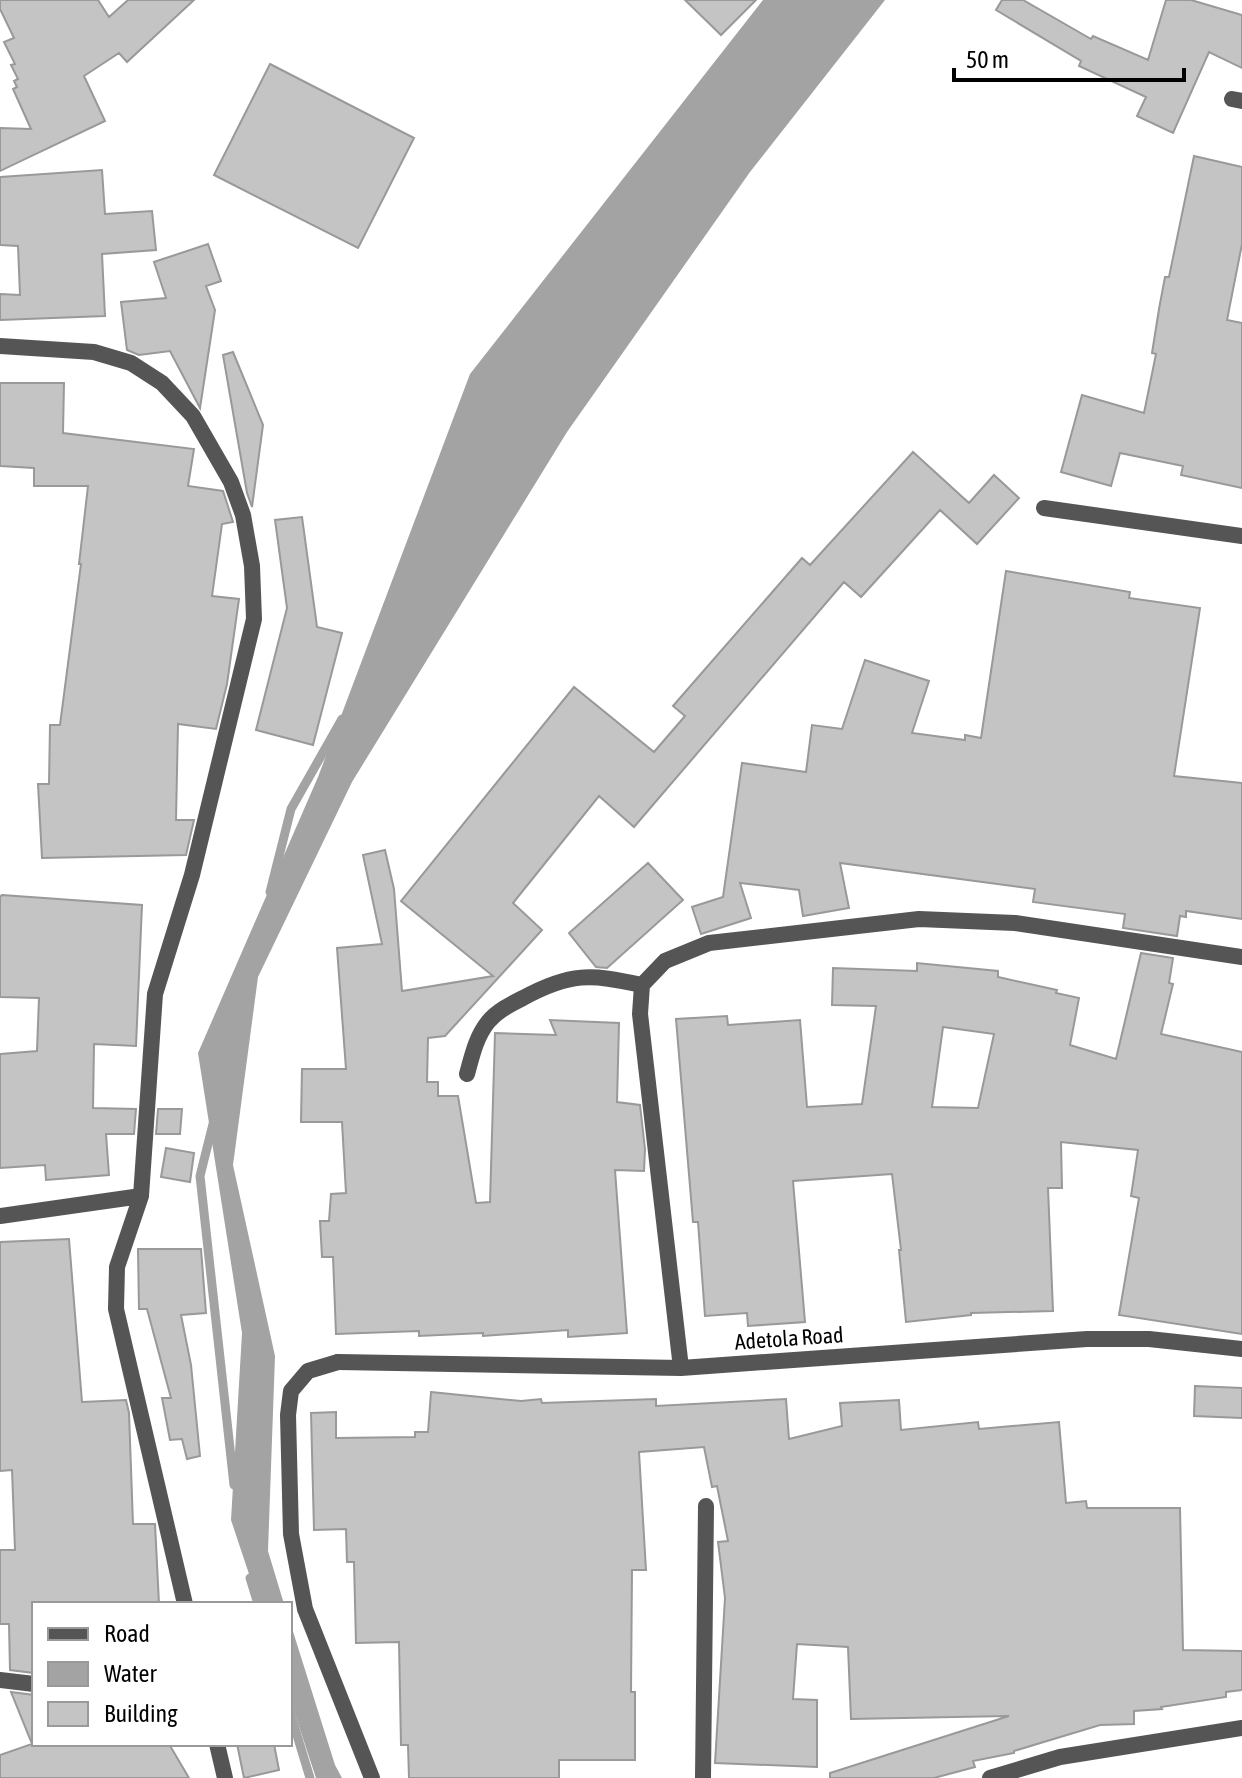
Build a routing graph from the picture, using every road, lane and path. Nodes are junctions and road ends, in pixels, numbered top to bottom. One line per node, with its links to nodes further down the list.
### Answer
1 (0, 346): 7 (street)
2 (1044, 508): 3 (street)
3 (1242, 536)
4 (1242, 957): 5 (street)
5 (642, 985): 6 (street); 10 (street)
6 (467, 1074)
7 (141, 1196): 8 (street); 12 (street)
8 (0, 1216)
9 (1242, 1349): 10 (street, Adetola Road)
10 (681, 1368): 18 (street, Adetola Road)
11 (706, 1506): 19 (street)
12 (185, 1602)
13 (0, 1680): 14 (street)
14 (32, 1684)
15 (1242, 1728): 20 (street)
16 (217, 1746): 17 (street)
17 (225, 1778)
18 (372, 1778)
19 (703, 1778)
20 (990, 1778)

